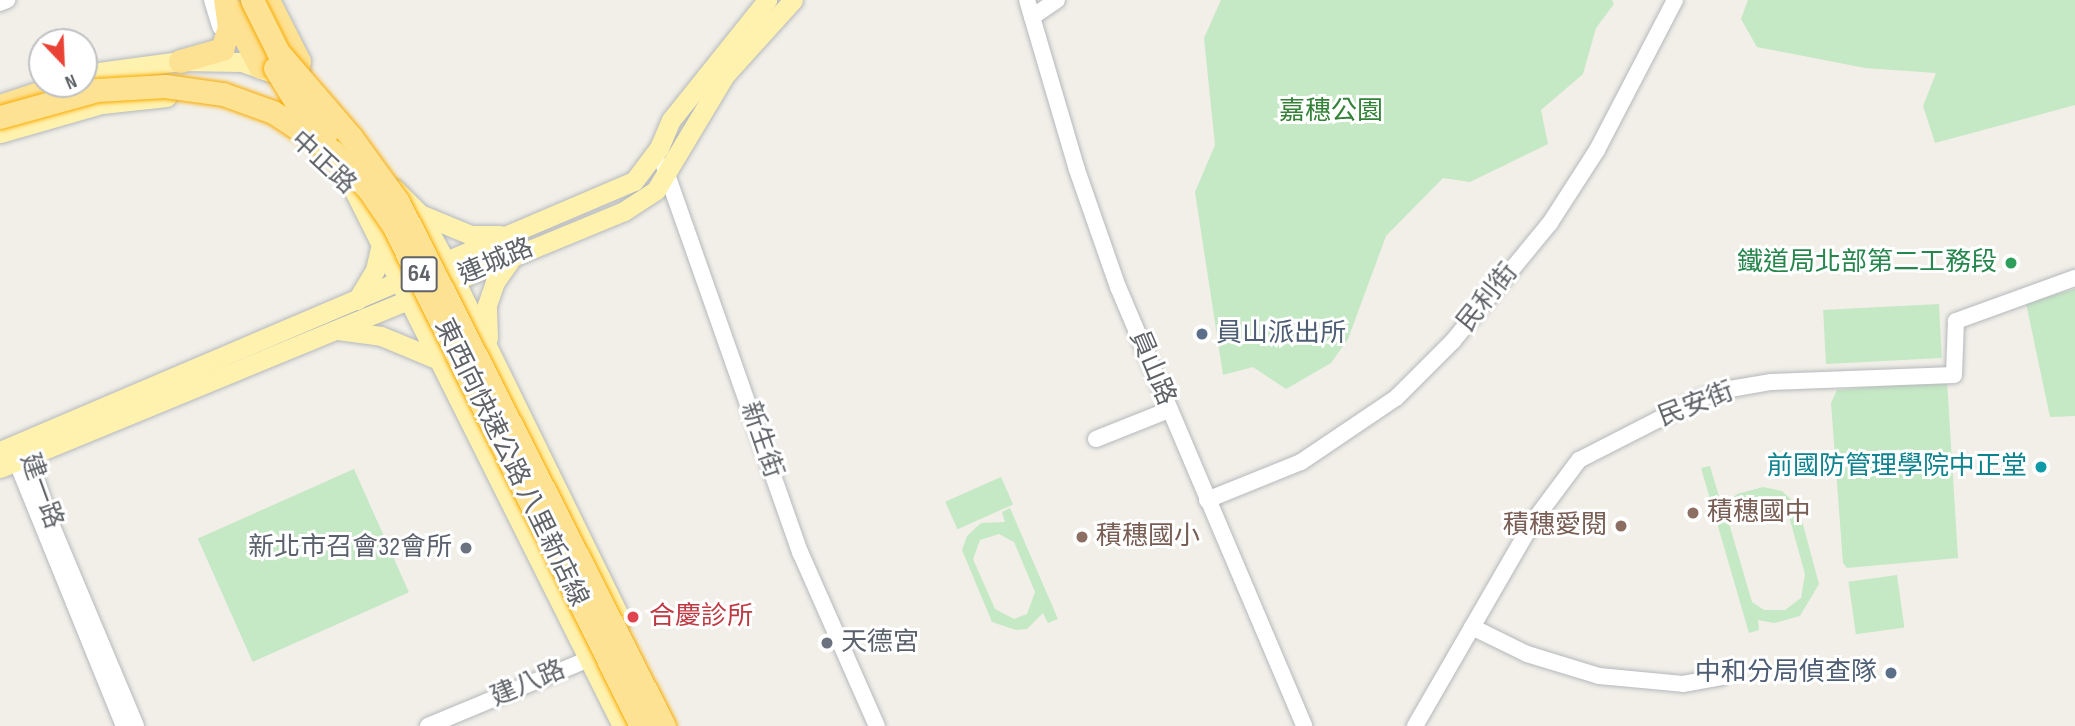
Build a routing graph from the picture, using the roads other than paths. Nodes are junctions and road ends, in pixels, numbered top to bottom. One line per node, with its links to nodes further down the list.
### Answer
1 (7, 0): 13 (street)
2 (212, 0): 15 (street)
3 (225, 0): 15 (highway); 16 (highway)
4 (238, 0): 29 (highway, bridge)
5 (252, 0): 29 (highway, bridge)
6 (268, 0): 18 (highway)
7 (276, 0): 18 (street)
8 (767, 0): 30 (main road, 連城路)
9 (793, 0): 31 (main road, 連城路)
10 (1027, 0): 14 (street, 員山路)
11 (1057, 0): 14 (street)
12 (1675, 0): 47 (street, 民利街)
13 (0, 3)
14 (1032, 17): 44 (street, 員山路)
15 (187, 61): 16 (main road, 中正路); 17 (main road, 中正路); 20 (main road)
16 (260, 67): 18 (main road, 中正路)
17 (98, 72)
18 (297, 76): 22 (main road); 29 (main road); 33 (main road, 中正路)
19 (98, 79): 57 (highway, 東西向快速公路 八里新店線 / 64, bridge)
20 (155, 80): 22 (main road); 27 (main road)
21 (28, 91): 25 (main road)
22 (243, 96): 24 (main road)
23 (28, 97): 26 (highway)
24 (196, 98): 28 (main road, 中正路); 29 (main road, 中正路)
25 (0, 100)
26 (0, 106)
27 (0, 116): 56 (highway, 東西向快速公路 八里新店線 / 64, bridge)
28 (0, 132)
29 (332, 143): 32 (main road, 中正路); 49 (highway, bridge); 55 (highway, bridge); 58 (highway, bridge)
30 (659, 148): 31 (street, 新生街); 34 (main road, 連城路)
31 (666, 175): 36 (main road, 連城路); 60 (street, 新生街)
32 (364, 202): 35 (main road, 中正路); 39 (main road)
33 (420, 214): 34 (main road); 37 (main road, 中正路)
34 (519, 232): 37 (main road, 連城路)
35 (381, 244): 39 (main road, 中正路); 40 (main road)
36 (514, 255): 37 (main road, 連城路); 42 (main road)
37 (443, 273): 39 (main road, 連城路); 42 (main road, 中正路)
38 (2075, 278): 48 (street, 民安街)
39 (410, 287): 40 (main road, 連城路); 41 (main road, 連城路); 43 (main road, 中正路)
40 (357, 300): 46 (main road, 連城路)
41 (333, 330): 43 (main road); 46 (main road, 連城路)
42 (492, 356): 59 (main road, 中正路)
43 (439, 360): 49 (main road, 中正路)
44 (1169, 410): 45 (street); 47 (street, 員山路)
45 (1096, 439)
46 (13, 454): 51 (street, 建一路); 52 (street, 建一路)
47 (1207, 500): 61 (street, 員山路)
48 (1472, 627): 50 (street); 62 (street, 民安街)
49 (599, 654): 53 (street, 建八路); 54 (main road, 中正路); 56 (highway)
50 (1721, 677)
51 (124, 726)
52 (136, 726)
53 (428, 726)
54 (622, 726)
55 (630, 726)
56 (643, 726)
57 (654, 726)
58 (664, 726)
59 (673, 726)
60 (877, 726)
61 (1304, 726)
62 (1415, 726)

